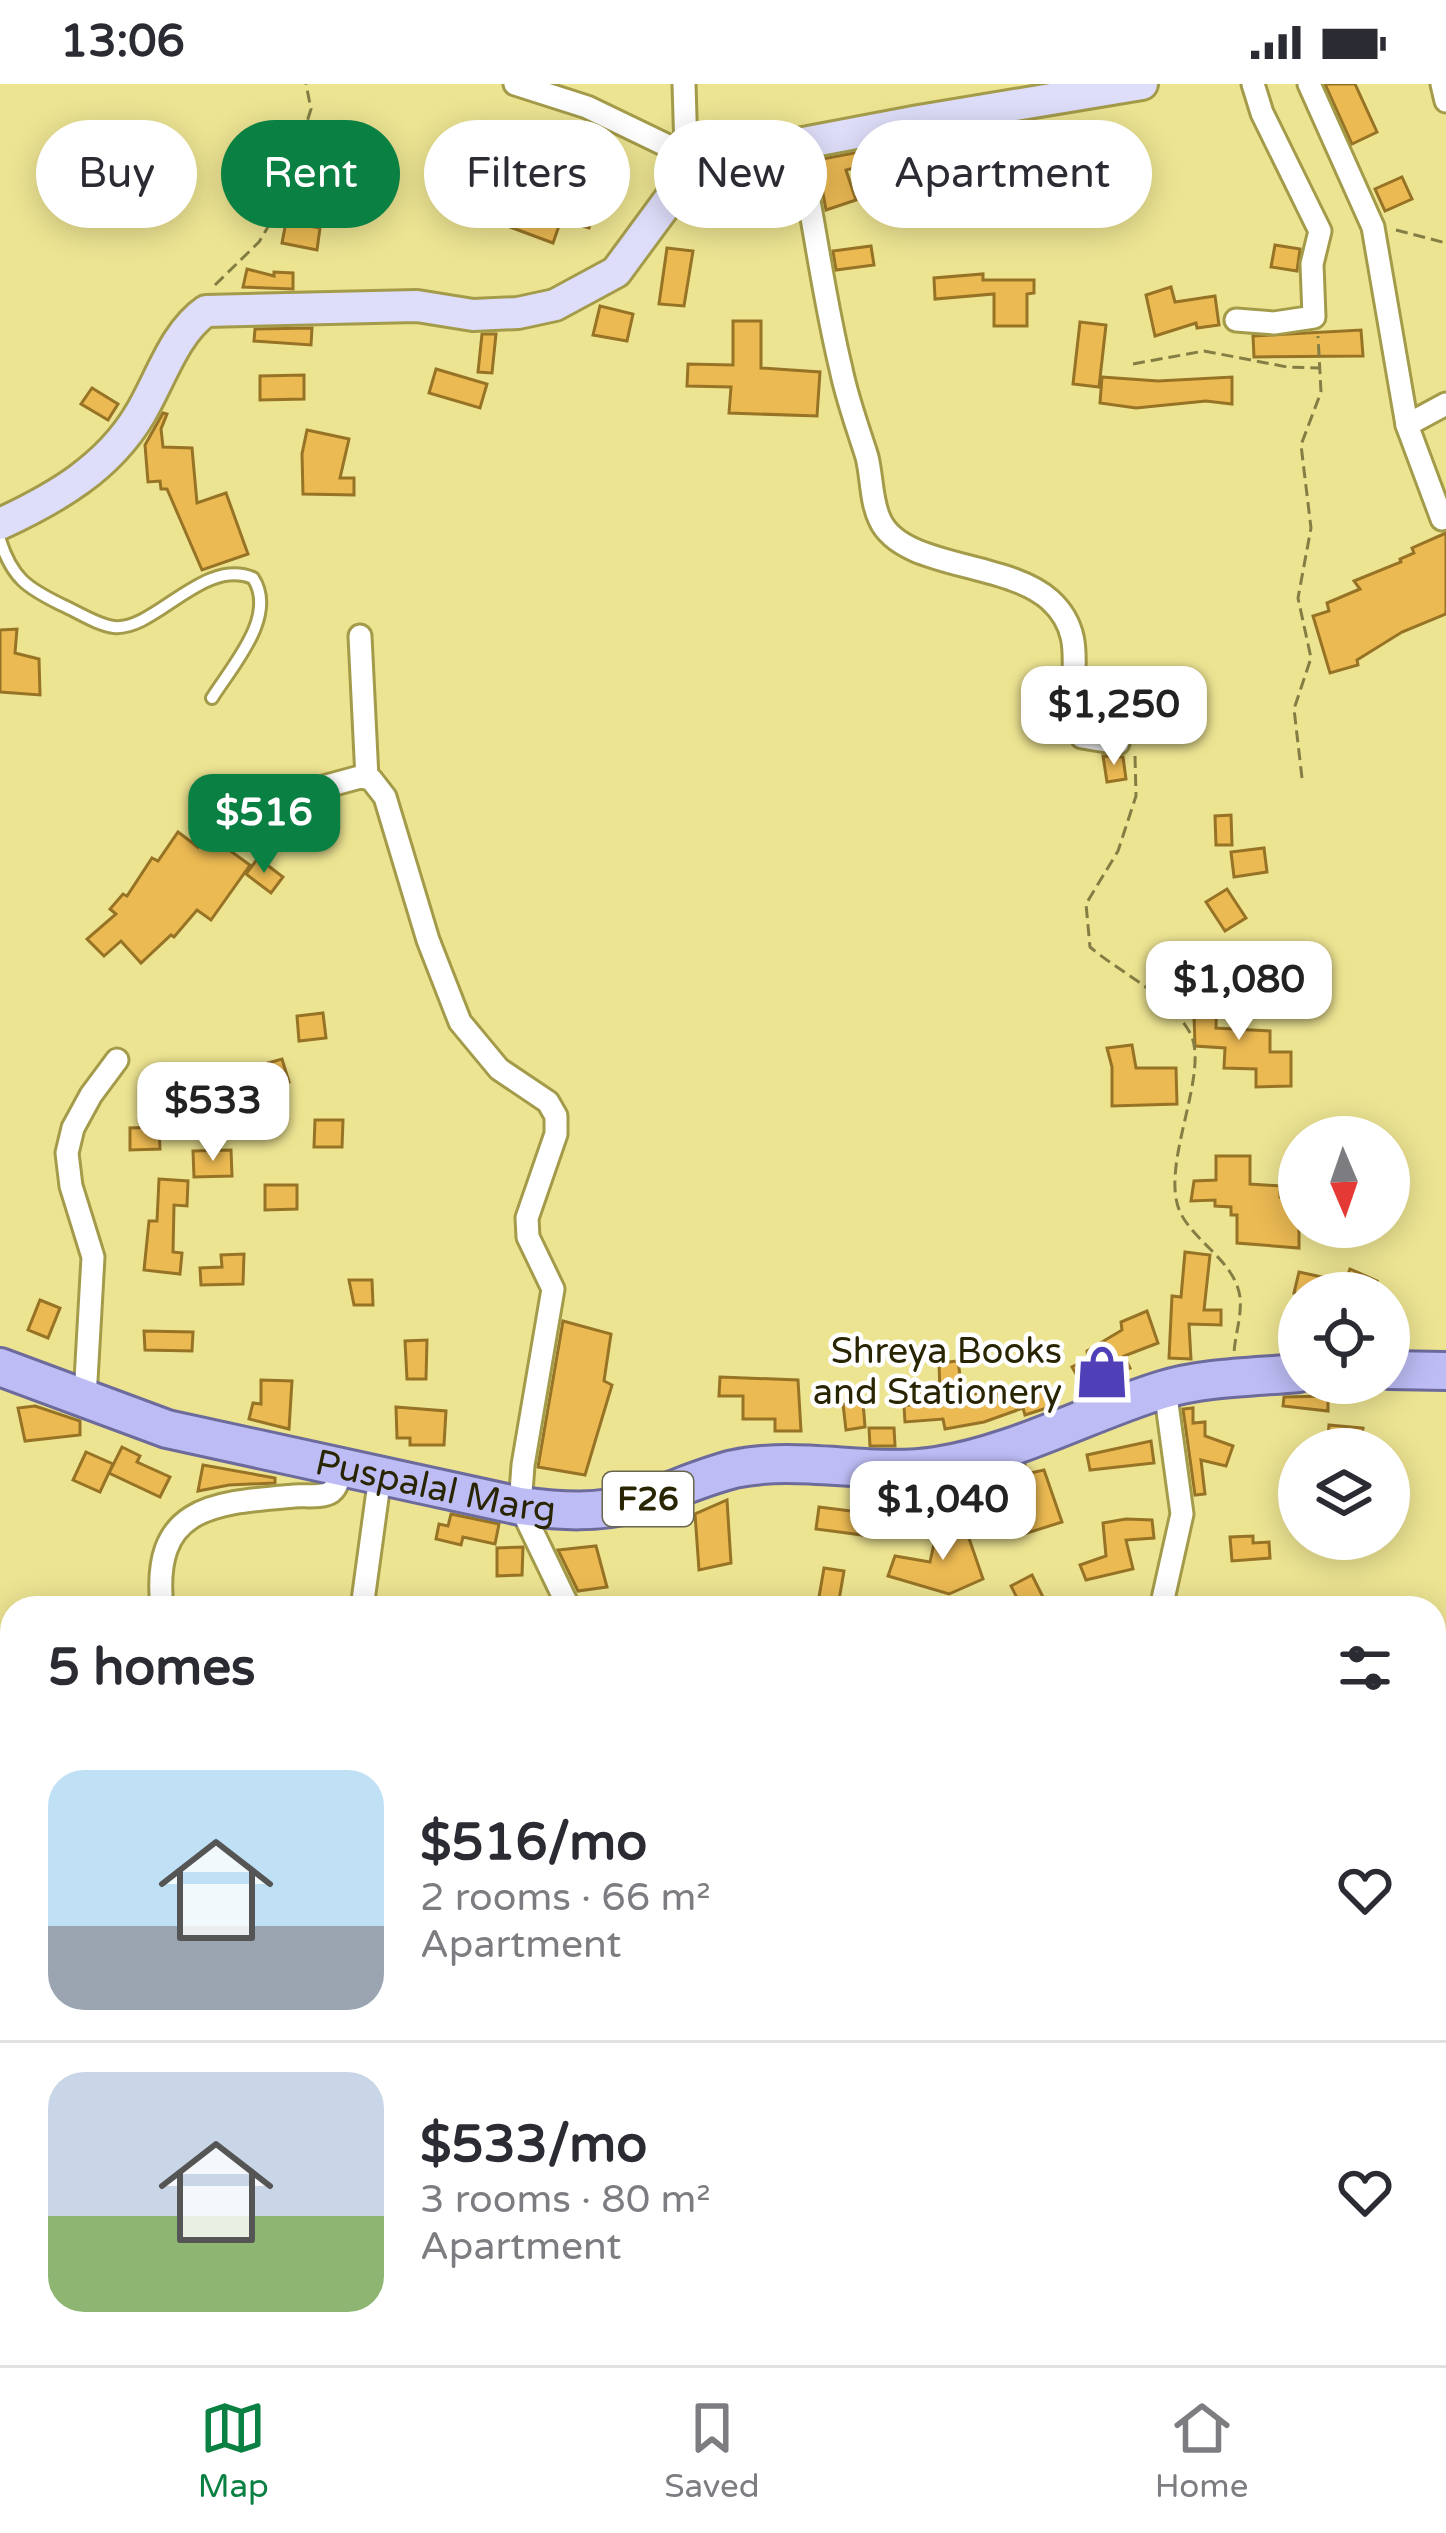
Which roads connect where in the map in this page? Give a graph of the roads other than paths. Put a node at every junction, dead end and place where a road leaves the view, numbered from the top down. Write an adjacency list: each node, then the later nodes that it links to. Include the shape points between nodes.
1 (514, 84): 9 (street)
2 (684, 84): 8 (street)
3 (1142, 84): 10 (street)
4 (1252, 84): 13 (street, via 1320,231 1314,316)
5 (1309, 84): 15 (street, via 1372,227)
6 (1442, 84): 7 (street)
7 (1446, 101)
8 (685, 120)
9 (654, 139)
10 (827, 139)
11 (654, 222): 17 (street, via 616,272 555,305 518,313 417,306 206,311 191,321 105,461)
12 (814, 228): 21 (street, via 879,520 924,555 980,566 1048,598 1076,643 1073,712 1082,737)
13 (1236, 320)
14 (1446, 404): 15 (street)
15 (1407, 425): 16 (street)
16 (1442, 519)
17 (0, 524)
18 (0, 540): 20 (lane, via 26,588 108,626 131,624 206,581 253,578 260,592 252,635)
19 (360, 636): 22 (street)
20 (212, 698)
21 (1125, 747)
22 (367, 778): 23 (street); 33 (street, via 385,797 460,1022 556,1116 527,1218 554,1289)
23 (305, 792)
24 (117, 1060): 30 (street, via 68,1139 71,1186 93,1257)
25 (0, 1367): 30 (main road, Puspalal Marg / F26)
26 (1410, 1370): 27 (main road)
27 (1446, 1371)
28 (1278, 1375): 29 (main road, Puspalal Marg / F26)
29 (1165, 1389): 33 (main road, Puspalal Marg / F26, via 939,1466 757,1466 605,1510); 37 (street, via 1182,1514)
30 (85, 1398): 31 (main road, Puspalal Marg / F26, via 167,1429)
31 (340, 1466): 32 (main road, Puspalal Marg / F26); 34 (street, via 338,1483 325,1494 227,1503 179,1524 164,1554)
32 (380, 1476): 33 (main road, Puspalal Marg / F26); 35 (street)
33 (520, 1506): 36 (street)
34 (162, 1596)
35 (364, 1596)
36 (563, 1596)
37 (1164, 1596)

